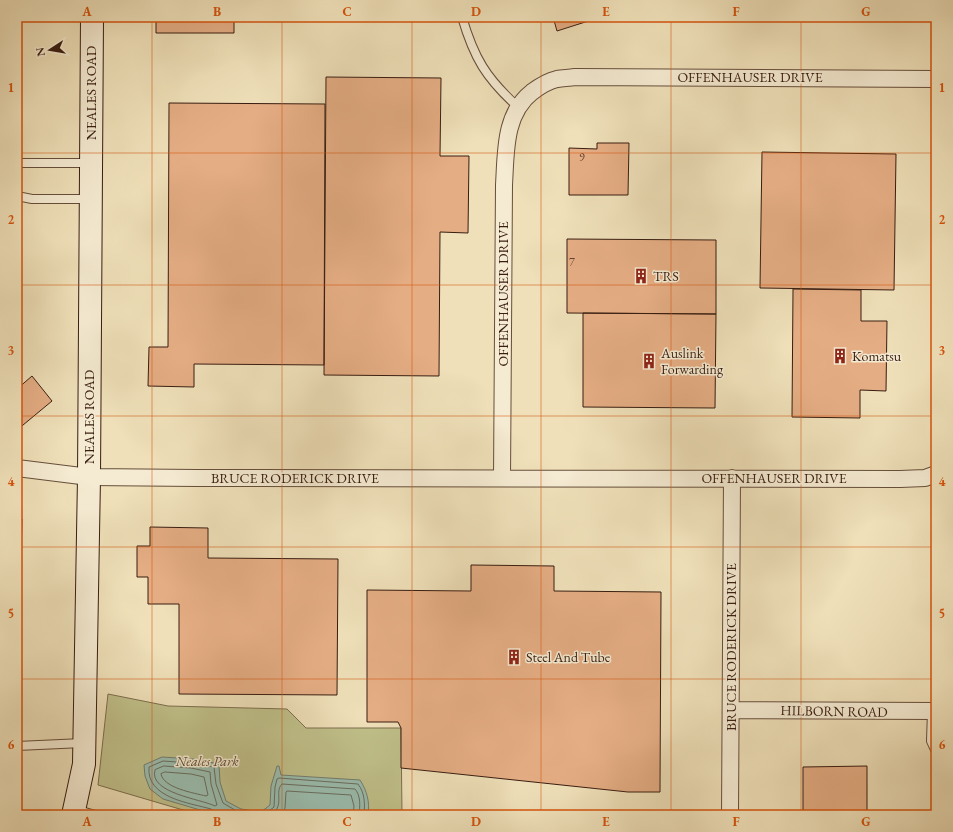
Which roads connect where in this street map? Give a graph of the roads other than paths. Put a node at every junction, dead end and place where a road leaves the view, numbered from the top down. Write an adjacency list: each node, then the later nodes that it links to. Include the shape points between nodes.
1 (92, 17): 6 (street, NEALES ROAD)
2 (462, 17): 4 (lane, via 471,46 483,69 501,92)
3 (936, 79): 4 (street, OFFENHAUSER DRIVE, via 575,77 555,79 541,85)
4 (518, 107): 12 (street, OFFENHAUSER DRIVE, via 510,122 504,185)
5 (17, 163): 6 (lane)
6 (91, 164): 8 (street, NEALES ROAD)
7 (17, 196): 8 (lane, via 32,199)
8 (90, 200): 11 (street, NEALES ROAD)
9 (17, 468): 11 (street, BRUCE RODERICK DRIVE)
10 (936, 474): 13 (street, OFFENHAUSER DRIVE, via 925,478 900,479)
11 (89, 477): 12 (street, BRUCE RODERICK DRIVE); 16 (street, NEALES ROAD)
12 (502, 478): 13 (street, OFFENHAUSER DRIVE)
13 (732, 478): 14 (street, BRUCE RODERICK DRIVE)
14 (731, 710): 15 (street, HILBORN ROAD); 21 (street, BRUCE RODERICK DRIVE)
15 (934, 711): 18 (lane, via 931,741)
16 (84, 743): 17 (lane); 19 (street, NEALES ROAD, via 84,764)
17 (17, 746)
18 (936, 752)
19 (74, 812): 20 (lane)
20 (95, 815)
21 (730, 815)

